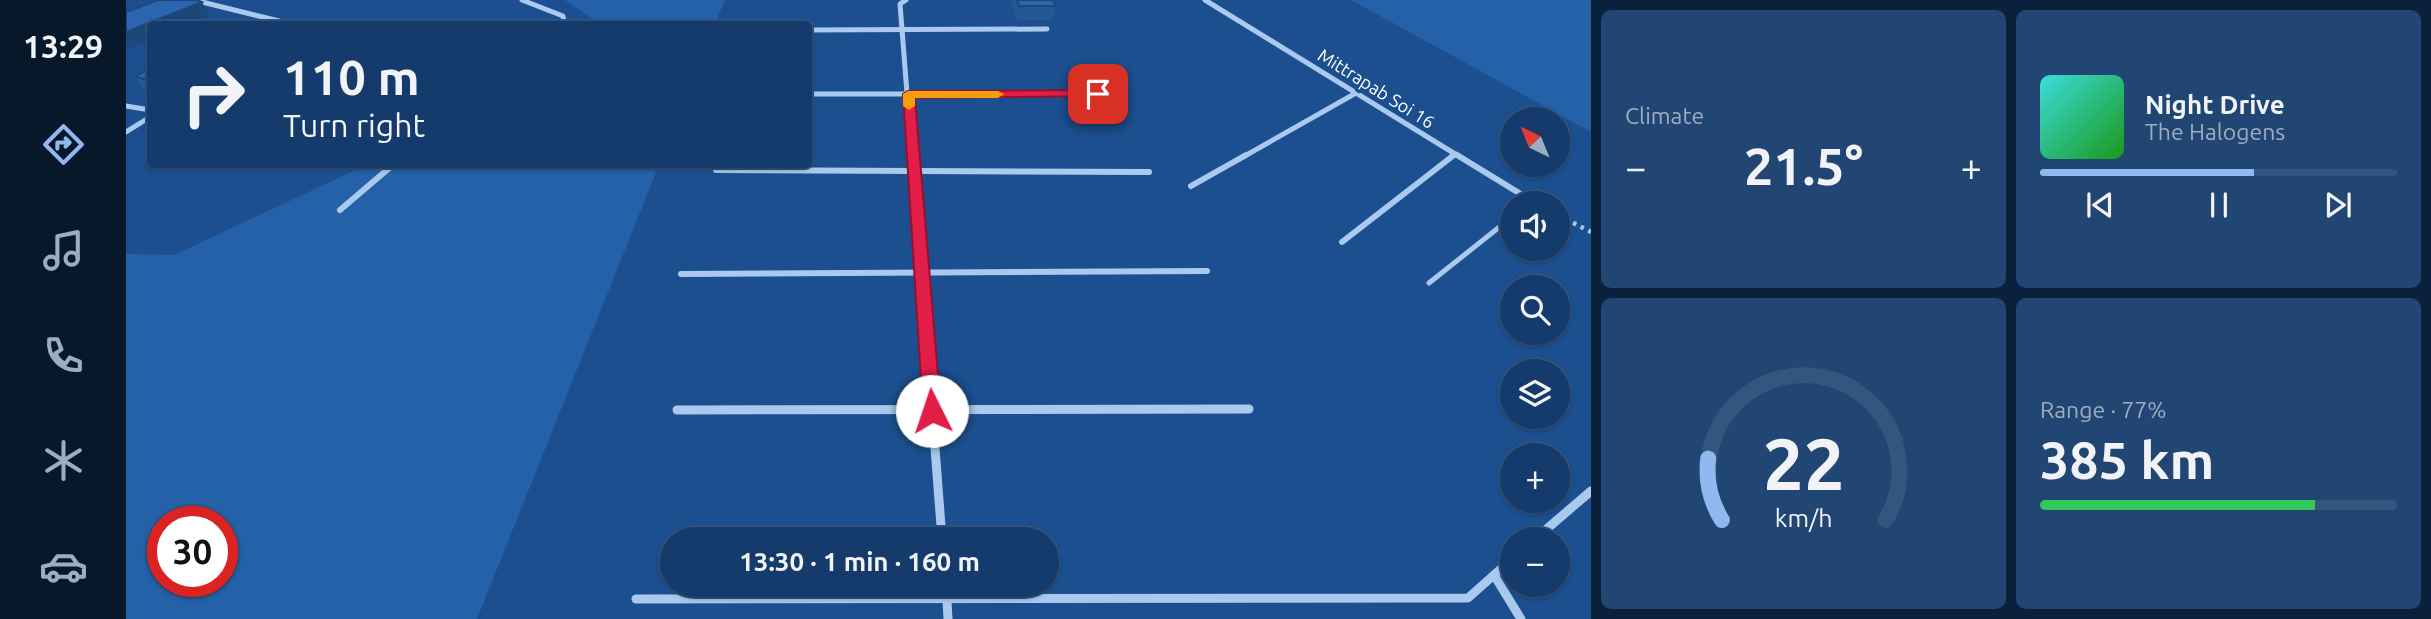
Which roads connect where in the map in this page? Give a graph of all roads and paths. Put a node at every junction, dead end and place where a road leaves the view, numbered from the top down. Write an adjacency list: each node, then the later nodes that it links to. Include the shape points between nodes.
1 (194, 0): 5 (street)
2 (522, 0): 6 (street, via 563,16)
3 (906, 0): 7 (street, via 900,4)
4 (1205, 0): 10 (street, Mittrapab Soi 16)
5 (279, 21)
6 (564, 21)
7 (903, 29): 8 (street); 9 (street); 12 (street)
8 (1047, 29)
9 (812, 30)
10 (1356, 93): 18 (street, Mittrapab Soi 16); 23 (street)
11 (812, 94): 12 (street)
12 (908, 94): 13 (street); 21 (street)
13 (1098, 94)
14 (126, 106): 15 (street)
15 (147, 110)
16 (147, 119): 17 (street)
17 (126, 132)
18 (1455, 154): 24 (street, Mittrapab Soi 16); 29 (street)
19 (389, 168): 25 (street)
20 (716, 170): 21 (street)
21 (914, 172): 22 (street); 31 (street)
22 (1149, 172)
23 (1191, 186)
24 (1513, 191)
25 (340, 210)
26 (1570, 221): 28 (path)
27 (1500, 227): 33 (lane)
28 (1591, 232)
29 (1342, 242)
30 (1207, 271): 31 (street)
31 (922, 272): 32 (street); 36 (street)
32 (681, 274)
33 (1429, 283)
34 (1249, 409): 36 (street)
35 (677, 410): 36 (street)
36 (932, 411): 38 (street)
37 (1591, 491): 39 (street)
38 (941, 527)
39 (1549, 527)
40 (1500, 570): 41 (street)
41 (1494, 575): 44 (street, via 1468,598); 46 (street)
42 (947, 597): 44 (street)
43 (635, 600): 44 (street)
44 (947, 600): 45 (street)
45 (948, 619)
46 (1521, 619)

